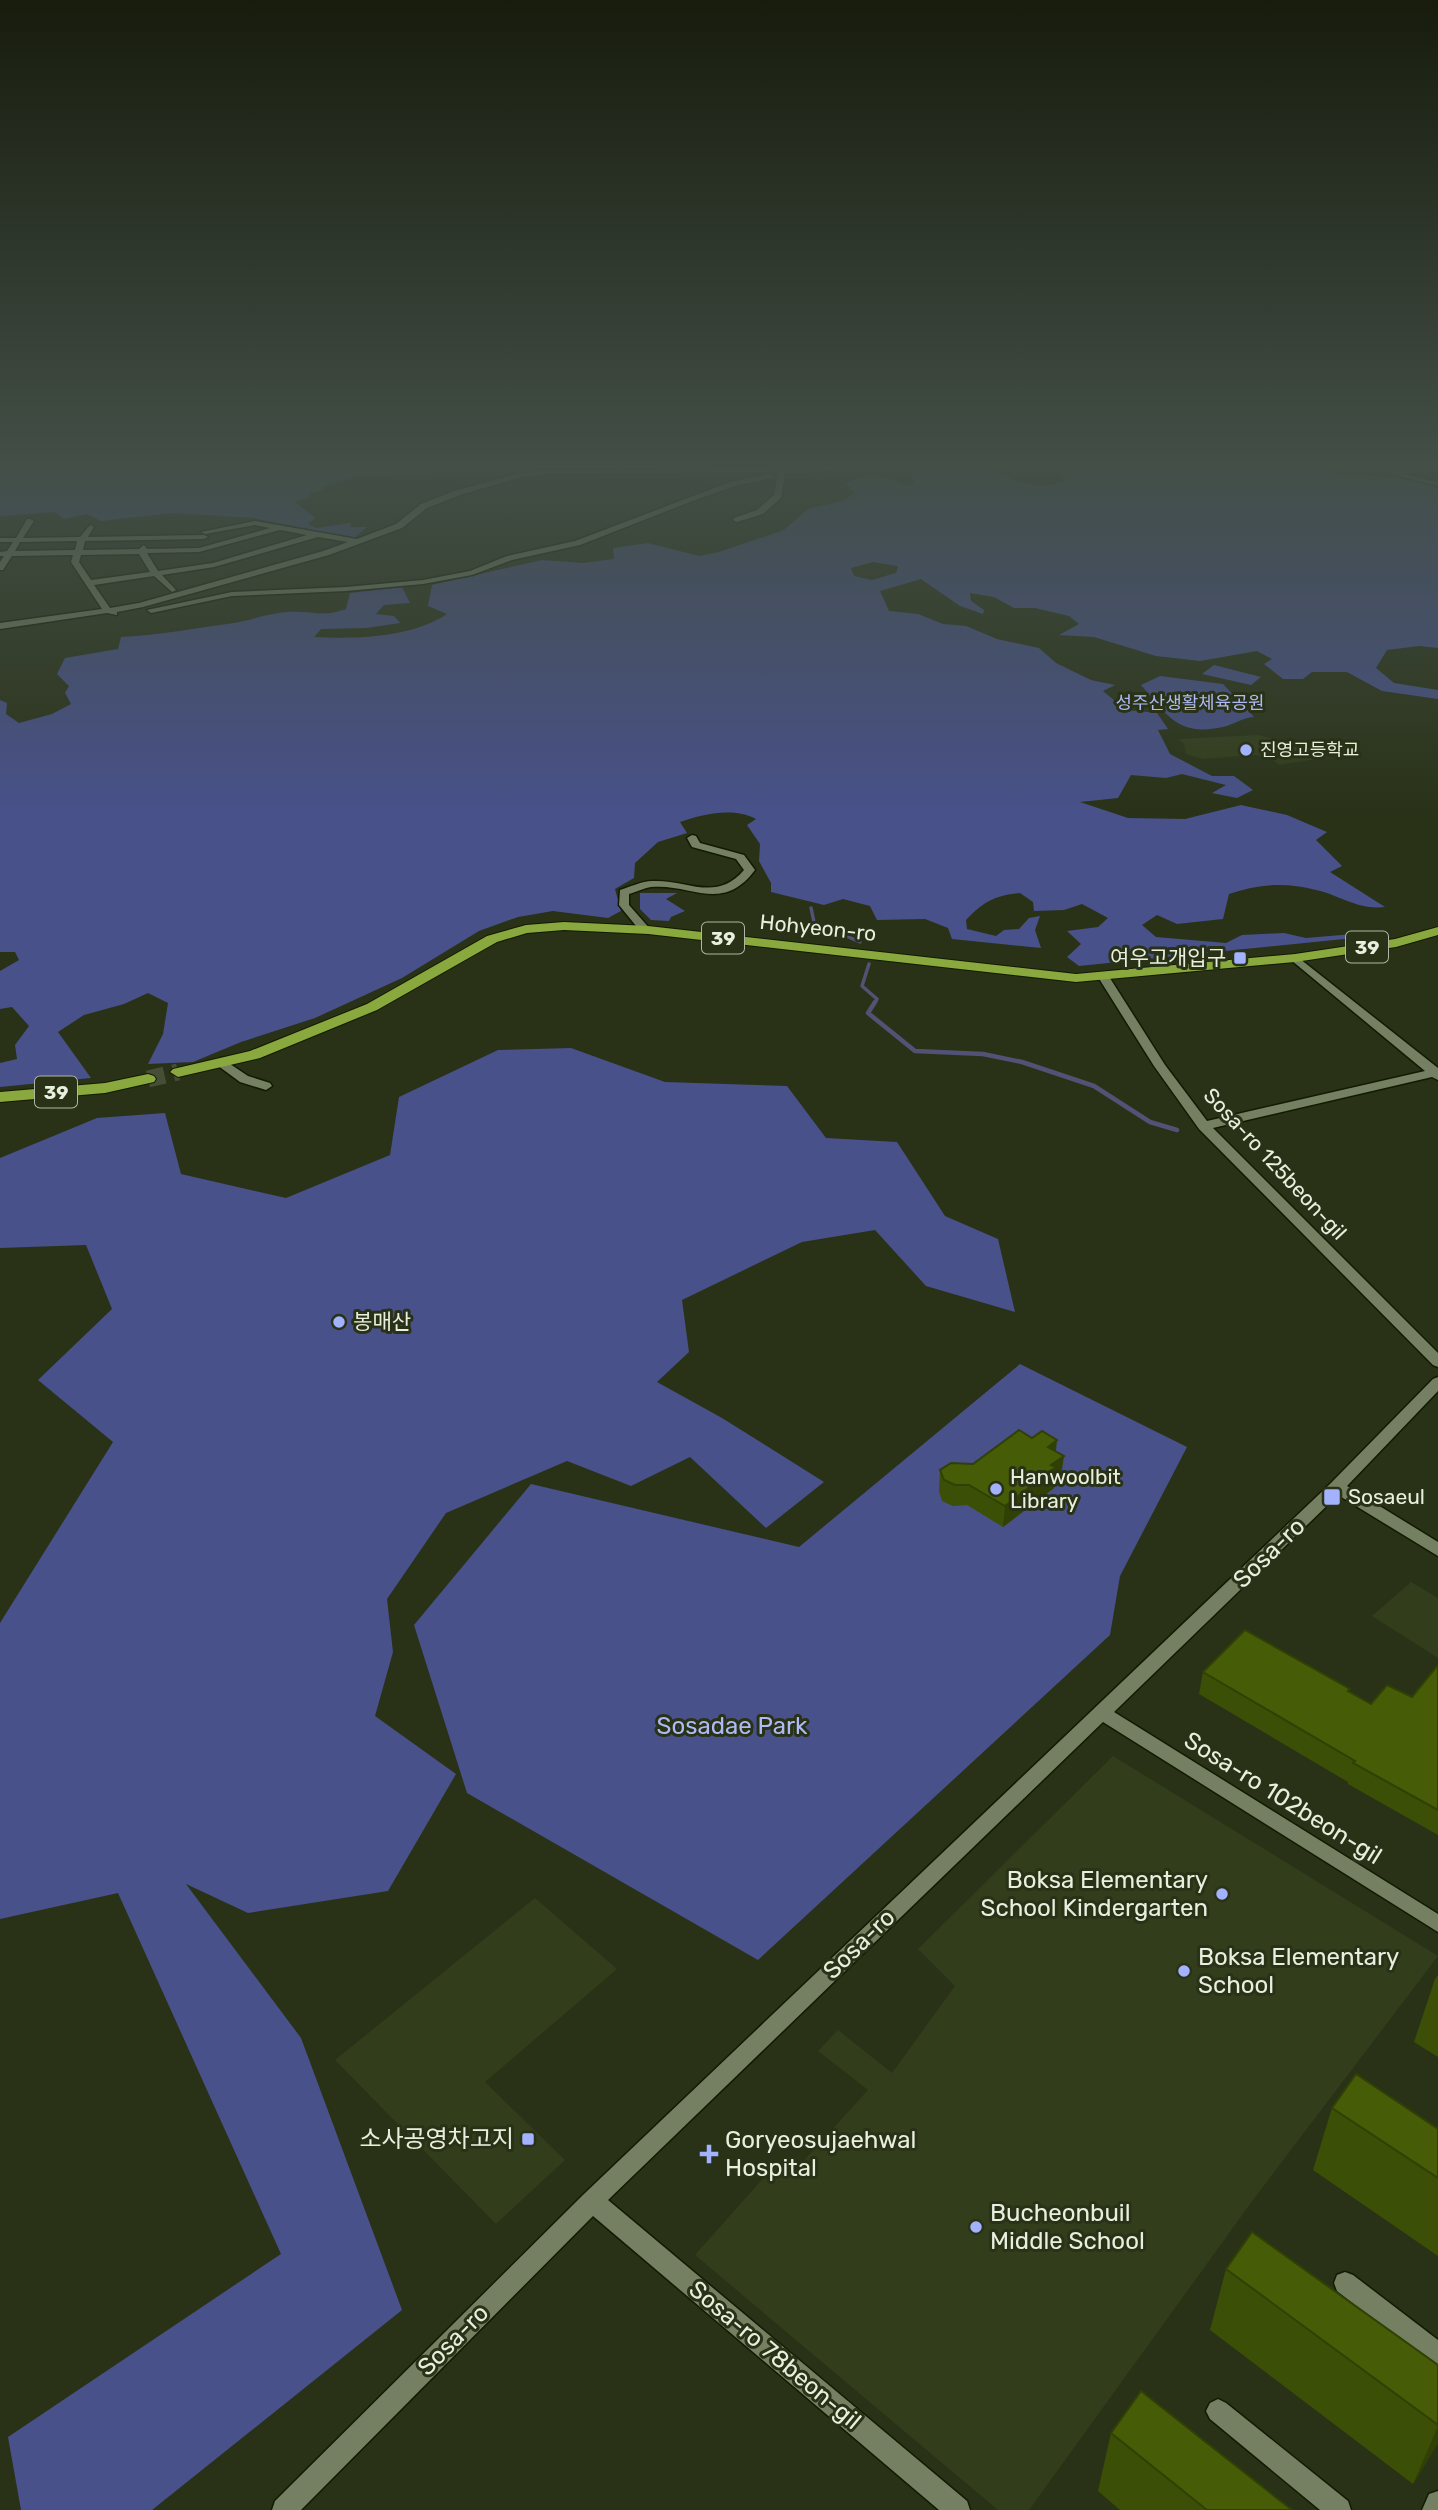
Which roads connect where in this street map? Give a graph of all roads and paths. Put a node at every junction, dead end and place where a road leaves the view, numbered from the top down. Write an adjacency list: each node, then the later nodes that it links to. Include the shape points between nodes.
1 (89, 584): 6 (street)
2 (166, 584): 5 (street)
3 (213, 584): 6 (street)
4 (400, 584): 6 (street, via 232,594 147,611)
5 (172, 590)
6 (108, 611): 7 (street)
7 (0, 626)
8 (692, 838): 9 (street, via 696,845 740,857 750,870 738,884 706,892 650,884 624,892 624,905)
9 (645, 930): 12 (main road, Hohyeon-ro / 39); 13 (main road, Hohyeon-ro / 39, via 564,926 526,929 492,939 372,1007 255,1055)
10 (1438, 932): 11 (main road, Hohyeon-ro / 39)
11 (1295, 958): 12 (main road, Hohyeon-ro / 39); 15 (street)
12 (1104, 977): 19 (street, Sosa-ro 125beon-gil)
13 (221, 1062): 14 (main road, Hohyeon-ro / 39); 17 (street, via 244,1079)
14 (178, 1072)
15 (1437, 1074): 19 (street)
16 (148, 1079): 18 (main road, 39, via 105,1088)
17 (266, 1086)
18 (0, 1097)
19 (1204, 1126): 20 (street, Sosa-ro 125beon-gil)
20 (1438, 1362)
21 (1438, 1382): 22 (street, Sosa-ro)
22 (1337, 1487): 23 (street); 24 (street, Sosa-ro)
23 (1438, 1550)
24 (1102, 1713): 25 (street, Sosa-ro 102beon-gil); 26 (street, Sosa-ro)
25 (1438, 1924)
26 (592, 2201): 31 (street, Sosa-ro); 32 (street, Sosa-ro 78beon-gil)
27 (1345, 2283): 28 (street)
28 (1438, 2355)
29 (1218, 2410): 33 (street)
30 (1438, 2503): 34 (street)
31 (284, 2510)
32 (958, 2510)
33 (1339, 2510)
34 (1434, 2510)

